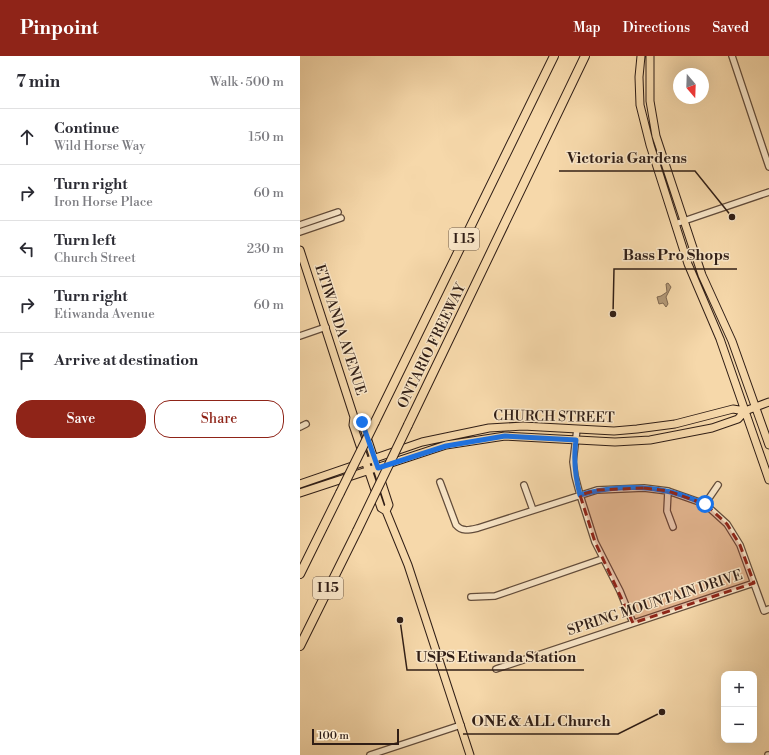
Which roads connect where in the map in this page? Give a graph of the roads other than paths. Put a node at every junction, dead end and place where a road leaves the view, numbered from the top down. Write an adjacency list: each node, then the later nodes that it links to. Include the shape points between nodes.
1 (554, 56): 44 (highway, ONTARIO FREEWAY / I 15, bridge)
2 (585, 56): 49 (highway, ONTARIO FREEWAY / I 15, bridge)
3 (643, 56): 6 (main road, via 644,92); 12 (main road, via 639,77 642,116)
4 (650, 56): 6 (main road)
5 (732, 56): 7 (street)
6 (650, 95): 11 (main road, via 656,136)
7 (769, 167)
8 (769, 192): 11 (street)
9 (338, 212): 13 (street)
10 (341, 218): 14 (street)
11 (684, 221): 12 (street); 19 (main road, via 702,275 732,341)
12 (674, 224): 20 (main road, via 720,339)
13 (300, 225)
14 (300, 232)
15 (300, 250): 16 (main road, ETIWANDA AVENUE)
16 (326, 327): 17 (street); 21 (main road, ETIWANDA AVENUE)
17 (300, 336)
18 (769, 402): 19 (main road, CHURCH STREET)
19 (755, 407): 20 (main road, CHURCH STREET); 26 (main road)
20 (745, 411): 24 (main road, CHURCH STREET, via 733,409 649,428 614,431); 25 (main road, CHURCH STREET, via 738,419 670,438 616,442); 31 (main road)
21 (354, 417): 27 (main road, ETIWANDA AVENUE, via 362,422); 28 (main road, ETIWANDA AVENUE, via 353,425)
22 (306, 424): 23 (street)
23 (300, 428)
24 (577, 428): 25 (street); 27 (main road, CHURCH STREET, via 489,428 422,442)
25 (576, 440): 29 (main road, CHURCH STREET, via 505,436 446,446); 38 (street, via 573,462)
26 (769, 445)
27 (374, 459): 28 (main road, CHURCH STREET); 29 (main road, ETIWANDA AVENUE)
28 (365, 462): 30 (main road, ETIWANDA AVENUE); 33 (main road, CHURCH STREET)
29 (378, 468): 30 (main road, CHURCH STREET); 41 (main road, ETIWANDA AVENUE, via 389,505)
30 (368, 471): 37 (main road, CHURCH STREET); 41 (main road, ETIWANDA AVENUE, via 380,508)
31 (769, 480)
32 (440, 482): 40 (street, via 459,529 469,530)
33 (300, 484)
34 (524, 485): 40 (street)
35 (718, 485): 39 (street)
36 (668, 491): 38 (street, via 644,488 597,490); 39 (street); 42 (street, via 667,511)
37 (300, 493)
38 (580, 495): 40 (street); 43 (street)
39 (705, 504): 45 (street, via 727,524 740,545)
40 (534, 510)
41 (386, 511): 51 (main road, ETIWANDA AVENUE, via 408,565)
42 (672, 527)
43 (602, 559): 46 (street, via 494,596); 48 (street, via 620,591)
44 (300, 574)
45 (754, 583): 47 (street); 48 (street, SPRING MOUNTAIN DRIVE)
46 (471, 597)
47 (767, 610)
48 (633, 623): 50 (street, SPRING MOUNTAIN DRIVE)
49 (300, 646)
50 (496, 669)
51 (460, 725): 52 (street); 53 (main road, ETIWANDA AVENUE)
52 (370, 755)
53 (470, 755)

